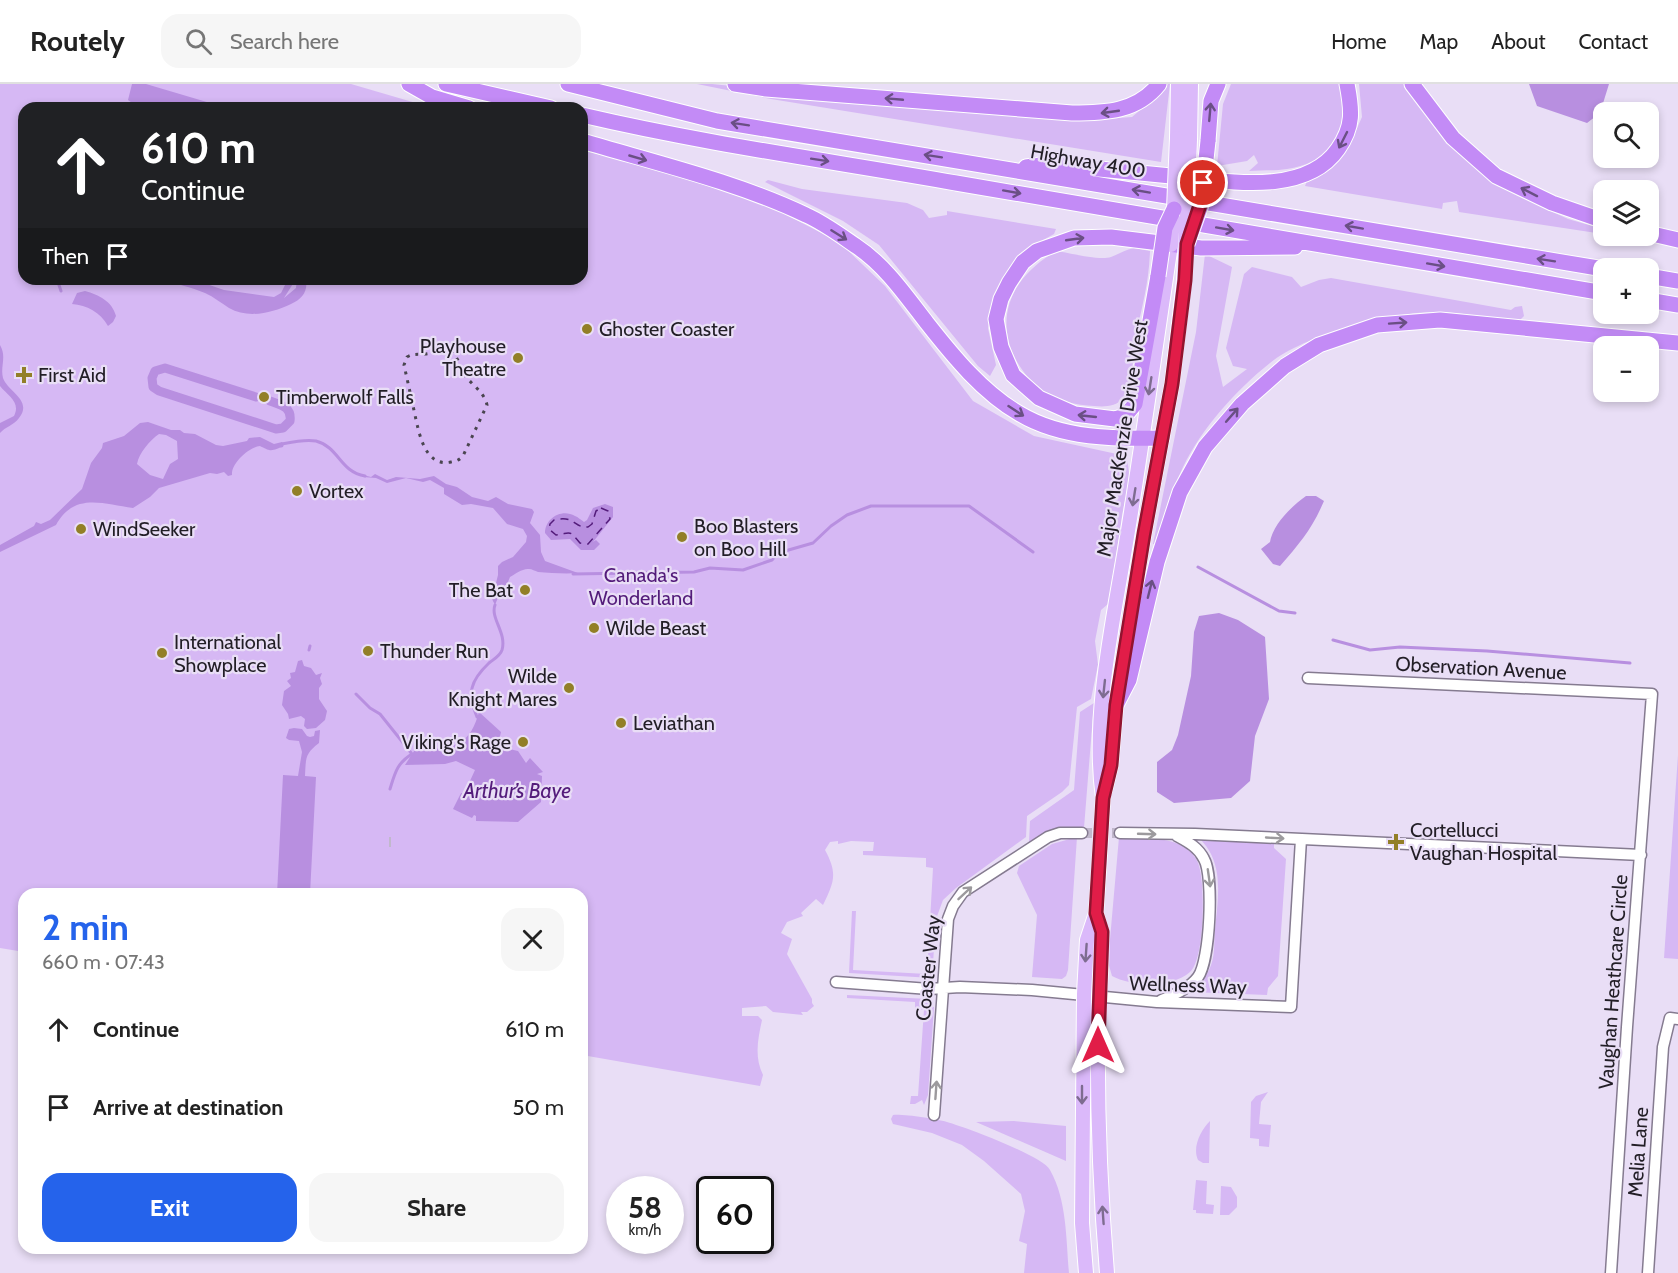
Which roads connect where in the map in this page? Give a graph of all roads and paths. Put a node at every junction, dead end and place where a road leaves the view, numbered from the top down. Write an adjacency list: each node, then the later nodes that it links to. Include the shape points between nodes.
1 (409, 84): 11 (highway)
2 (446, 84): 12 (highway)
3 (568, 84): 16 (highway, Highway 400, one-way to 3, via 717,121)
4 (735, 84): 5 (highway, one-way to 4, via 1144,99 1124,109 1081,113)
5 (1159, 84)
6 (1178, 84): 14 (main road, Major MacKenzie Drive West)
7 (1191, 84): 14 (main road, Major MacKenzie Drive West)
8 (1218, 84): 22 (highway, one-way to 8, bridge, via 1200,205 1211,101)
9 (1347, 84): 16 (highway, one-way to 16, via 1352,110 1346,138 1331,159 1291,179 1233,182 1048,164)
10 (1412, 84): 18 (highway, one-way to 10, via 1496,176 1453,138)
11 (449, 102)
12 (524, 102)
13 (588, 116): 21 (highway, one-way to 21, via 762,152)
14 (1184, 139): 17 (main road, Major MacKenzie Drive West, bridge); 22 (main road, Major MacKenzie Drive West, bridge)
15 (588, 143): 31 (highway, one-way to 31, via 723,184 807,215 859,248 883,269 970,374 1020,415 1058,430)
16 (1011, 169): 23 (highway, Highway 400, one-way to 16)
17 (1174, 209): 21 (highway, one-way to 21, bridge, via 1165,228 1158,276 1135,404 1125,416 1115,419 1075,414 1039,399 1013,375 1001,347 996,319 1009,283 1023,262 1037,251 1074,237 1111,237 1201,248); 22 (main road, Major MacKenzie Drive West, bridge)
18 (1593, 217)
19 (1659, 236): 20 (highway)
20 (1678, 240)
21 (1316, 244): 26 (highway, one-way to 26)
22 (1179, 245): 30 (main road, Major MacKenzie Drive West, bridge, via 1185,280); 31 (main road, Major MacKenzie Drive West, one-way to 31)
23 (1593, 267)
24 (1659, 278): 25 (highway)
25 (1678, 281)
26 (1593, 291)
27 (1659, 302): 28 (highway)
28 (1678, 305)
29 (1678, 343): 34 (highway, one-way to 29, via 1129,680 1157,562 1180,492 1205,447 1242,404 1285,366 1319,345 1377,325 1440,320)
30 (1162, 438): 31 (highway); 34 (main road, Major MacKenzie Drive West)
31 (1142, 439): 35 (main road, Major MacKenzie Drive West, one-way to 35, via 1108,654 1098,768)
32 (1308, 678): 33 (street, Observation Avenue)
33 (1652, 694): 40 (street, Vaughan Heathcare Circle)
34 (1116, 705): 35 (main road, Major MacKenzie Drive West, via 1111,765)
35 (1103, 798): 41 (main road, Major MacKenzie Drive West, bridge)
36 (1082, 833): 43 (street, Coaster Way, one-way to 36, via 948,919 963,892 1048,837)
37 (1120, 833): 38 (street, one-way to 38)
38 (1175, 835): 39 (street, one-way to 39); 46 (street, one-way to 46, via 1194,845 1205,860 1210,879 1206,958 1199,976 1184,990)
39 (1301, 839): 40 (street); 46 (street, Wellness Way, via 1291,1007)
40 (1641, 855): 51 (street, Vaughan Heathcare Circle)
41 (1096, 913): 44 (main road, Major MacKenzie Drive West, one-way to 44, via 1087,939); 45 (main road, Major MacKenzie Drive West, via 1102,932)
42 (836, 982): 43 (street, Wellness Way)
43 (945, 987): 44 (street, Wellness Way); 48 (street, Coaster Way, one-way to 43)
44 (1084, 994): 45 (street, Wellness Way); 49 (main road, Major MacKenzie Drive West, one-way to 49, via 1082,1223)
45 (1099, 998): 46 (street, Wellness Way); 50 (main road, Major MacKenzie Drive West, one-way to 45, via 1100,1138)
46 (1157, 1002)
47 (1678, 1019): 52 (street, Melia Lane, via 1670,1018 1663,1047)
48 (934, 1115)
49 (1086, 1273)
50 (1107, 1273)
51 (1611, 1273)
52 (1648, 1273)

